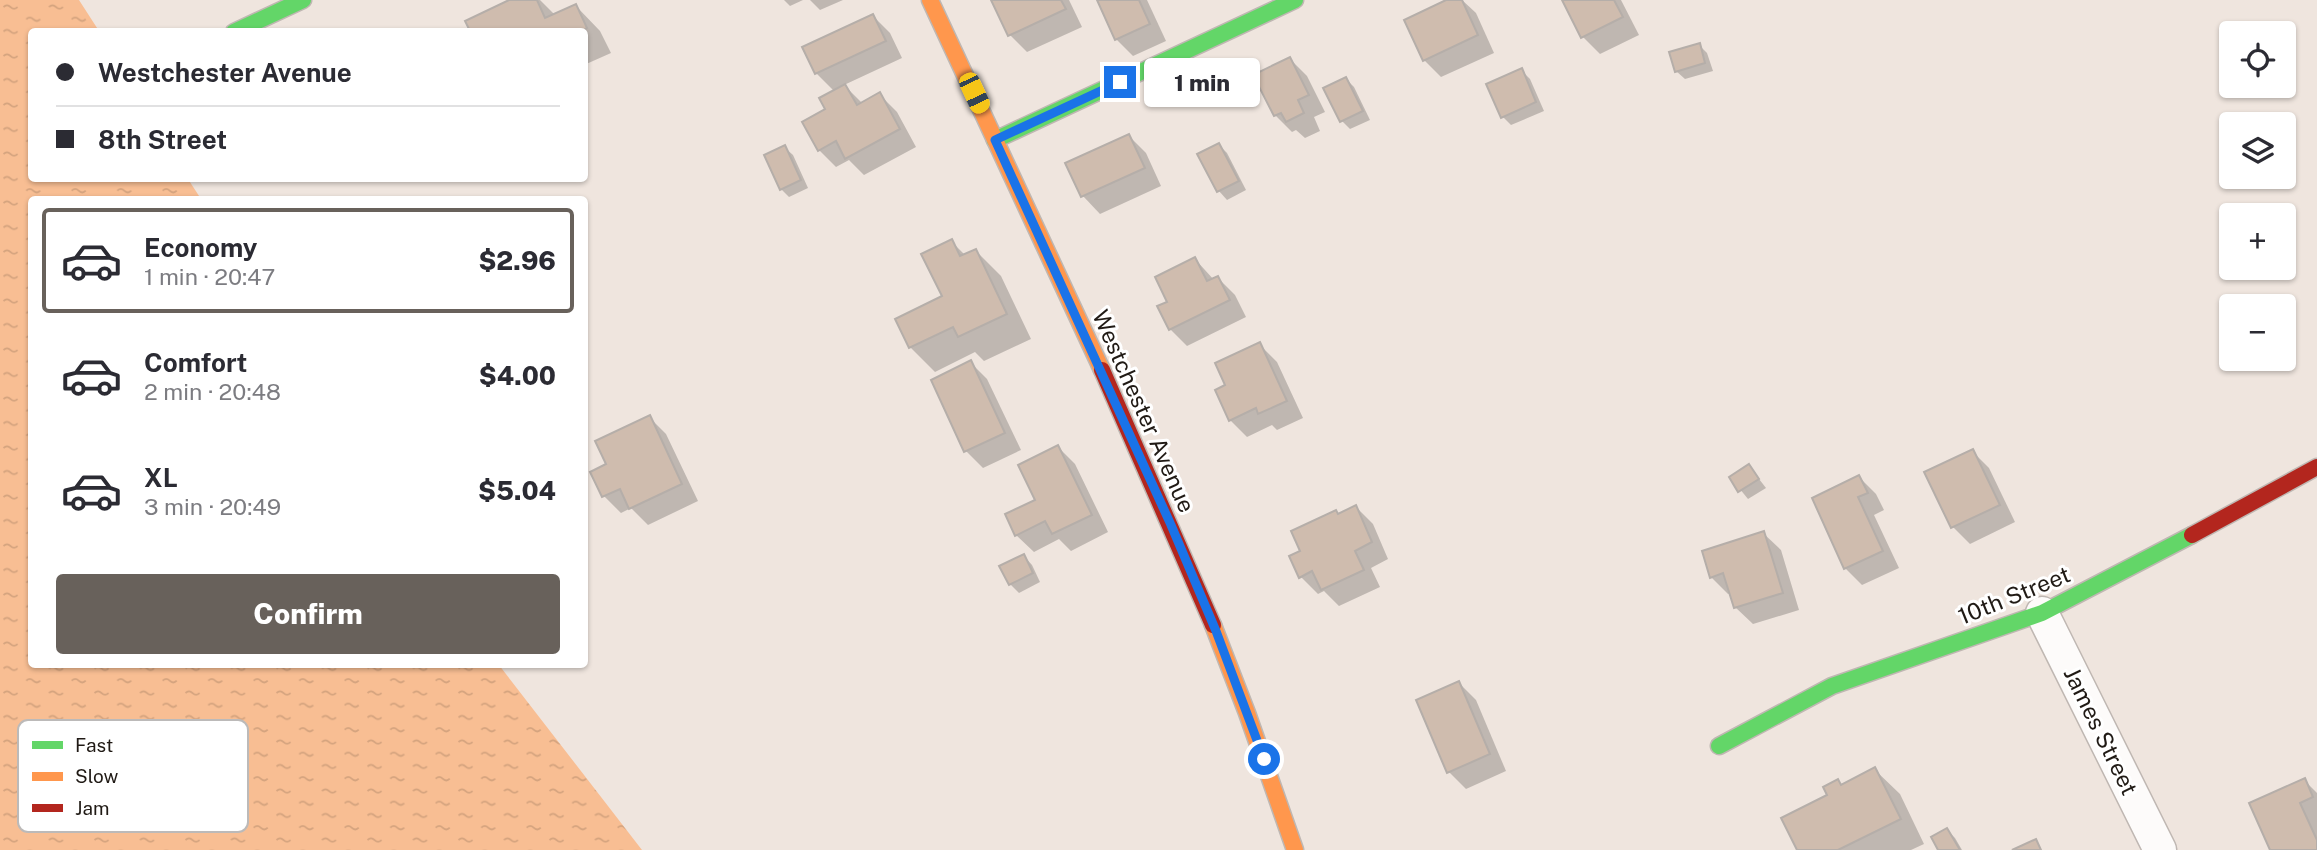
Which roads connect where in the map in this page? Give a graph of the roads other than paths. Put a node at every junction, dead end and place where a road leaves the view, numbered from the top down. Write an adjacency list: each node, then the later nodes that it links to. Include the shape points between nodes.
1 (303, 0): 4 (street)
2 (930, 0): 5 (street, Westchester Avenue)
3 (1295, 0): 5 (street)
4 (243, 28)
5 (995, 140): 9 (street, Westchester Avenue, via 1211,620)
6 (2317, 467): 7 (street, 10th Street)
7 (2042, 612): 8 (street, 10th Street, via 1832,686); 10 (street, James Street)
8 (1719, 746)
9 (1295, 850)
10 (2160, 850)

